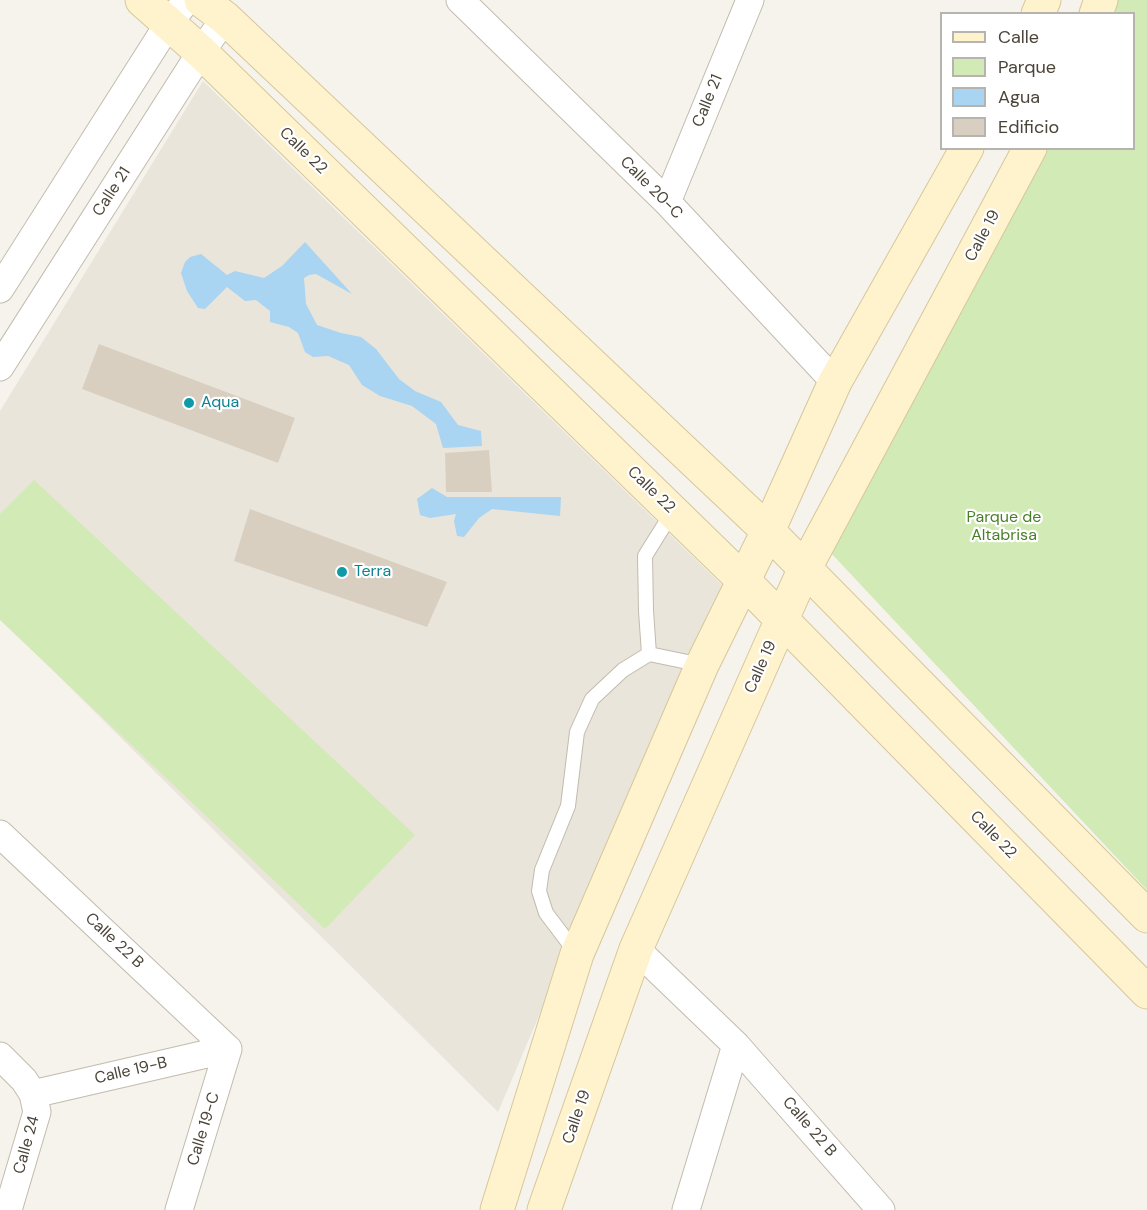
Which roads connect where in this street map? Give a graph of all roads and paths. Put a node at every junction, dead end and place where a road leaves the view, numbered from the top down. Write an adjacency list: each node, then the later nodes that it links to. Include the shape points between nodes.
1 (142, 0): 5 (street, Calle 22)
2 (460, 0): 9 (street, Calle 20-C)
3 (747, 2): 9 (street, Calle 21)
4 (213, 9): 6 (street, Calle 21); 14 (street)
5 (178, 11): 6 (street, Calle 22); 10 (street)
6 (201, 52): 11 (street, Calle 21); 13 (street, Calle 22)
7 (967, 150): 12 (street)
8 (1029, 150): 15 (street, Calle 19)
9 (667, 202): 12 (street, Calle 20-C)
10 (0, 289)
11 (0, 367)
12 (835, 382): 14 (street)
13 (673, 512): 16 (street, Calle 22); 18 (lane, via 645,556)
14 (768, 531): 15 (street); 16 (street)
15 (806, 568): 17 (street, Calle 19); 21 (street)
16 (744, 581): 17 (street, Calle 22); 19 (street)
17 (782, 619): 22 (street, Calle 19); 24 (street, Calle 22)
18 (650, 654): 19 (lane); 23 (lane, via 622,670 592,699 577,732 567,806 542,870 539,891 546,913)
19 (702, 665): 23 (street)
20 (0, 834): 26 (street, Calle 22 B)
21 (1147, 916)
22 (636, 949): 25 (street, Calle 22 B); 32 (street, Calle 19)
23 (577, 954): 31 (street)
24 (1147, 992)
25 (736, 1045): 33 (street); 34 (street, Calle 22 B)
26 (228, 1049): 28 (street, Calle 19-B); 30 (street, Calle 19-C)
27 (0, 1056): 28 (street, Calle 24)
28 (33, 1094): 29 (street, Calle 24, via 37,1112)
29 (8, 1210)
30 (179, 1210)
31 (497, 1210)
32 (544, 1210)
33 (686, 1210)
34 (881, 1210)

